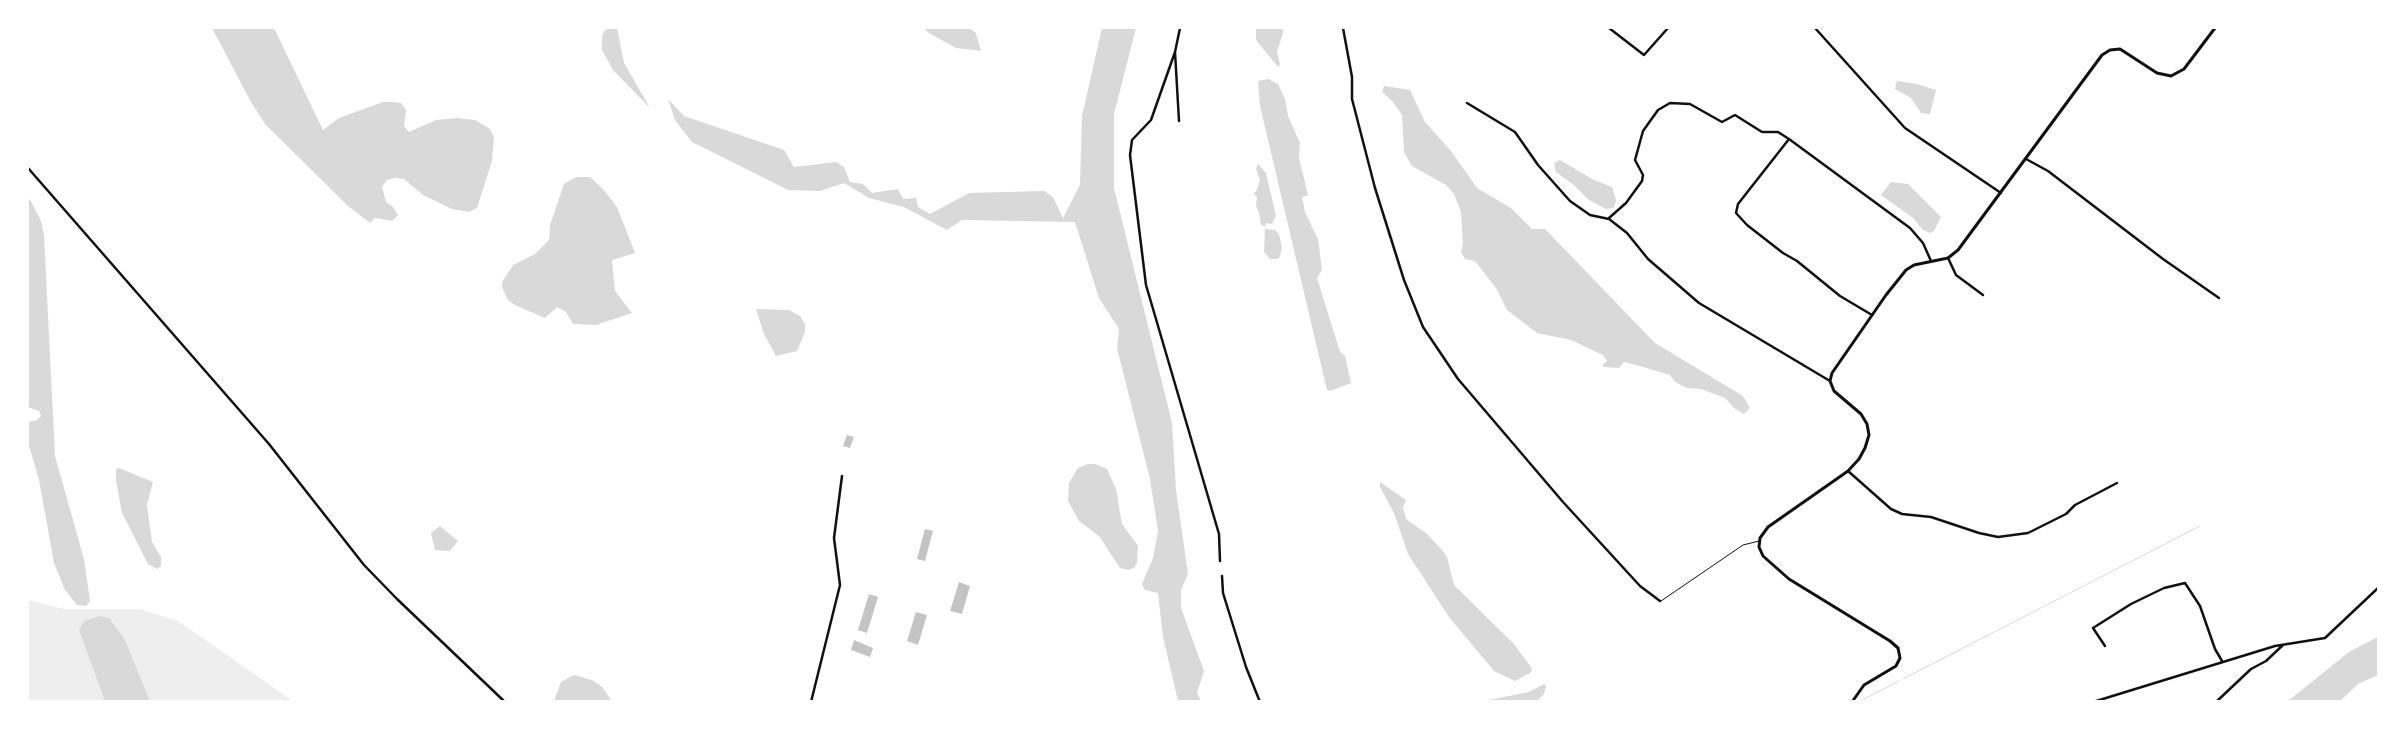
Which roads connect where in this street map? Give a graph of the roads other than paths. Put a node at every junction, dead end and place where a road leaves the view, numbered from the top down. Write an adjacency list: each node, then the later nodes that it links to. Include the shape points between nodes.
1 (1180, 28): 7 (street)
2 (1343, 28): 28 (street, via 1352,77 1352,98 1374,188 1422,327 1458,379 1551,487 1640,586)
3 (1609, 28): 4 (street, via 1644,55)
4 (1668, 28)
5 (1815, 28): 13 (street, via 1905,128)
6 (2215, 28): 11 (street, via 2184,70 2171,76 2157,73 2120,50 2106,52 2095,62)
7 (1175, 52): 9 (street); 25 (street, via 1151,120 1132,140 1130,155 1146,284 1219,534)
8 (1467, 103): 14 (street, via 1515,132 1538,165 1570,201 1590,215)
9 (1179, 121)
10 (1789, 138): 14 (street, via 1778,132 1762,132 1735,115 1722,122 1690,104 1670,103 1658,110 1643,131 1635,156 1643,175 1642,181); 16 (street, via 1910,228 1923,243); 19 (street, via 1738,204 1736,213 1747,225 1840,296)
11 (2026, 159): 13 (street); 18 (street, via 2048,171)
12 (28, 168): 32 (street, via 263,437 364,564)
13 (2001, 193): 15 (street, via 1958,250)
14 (1609, 219): 20 (street, via 1648,259 1703,306 1718,312)
15 (1948, 258): 16 (street); 17 (street, via 1956,275)
16 (1931, 262): 19 (street, via 1906,270)
17 (1983, 295)
18 (2219, 298)
19 (1872, 315): 20 (street, via 1834,370)
20 (1830, 382): 21 (street, via 1837,395 1861,414 1867,424 1869,435 1865,448)
21 (1848, 471): 23 (street, via 1891,509 1902,514 1931,517 1998,537 2028,533); 24 (street, via 1768,528)
22 (842, 476): 33 (street, via 834,538 840,585)
23 (2117, 483)
24 (1759, 541): 28 (lane, via 1744,545); 35 (street, via 1763,556 1789,578 1898,648 1900,658 1896,666 1864,686)
25 (1220, 560)
26 (1222, 576): 34 (street, via 1226,602)
27 (2378, 588): 29 (street, via 2325,638)
28 (1660, 601)
29 (2284, 644): 31 (street); 37 (street)
30 (2105, 646): 31 (street, via 2093,628 2131,604 2164,588 2185,583 2200,606)
31 (2222, 661): 36 (street)
32 (505, 702)
33 (812, 702)
34 (1260, 702)
35 (1852, 702)
36 (2093, 702)
37 (2216, 702)

